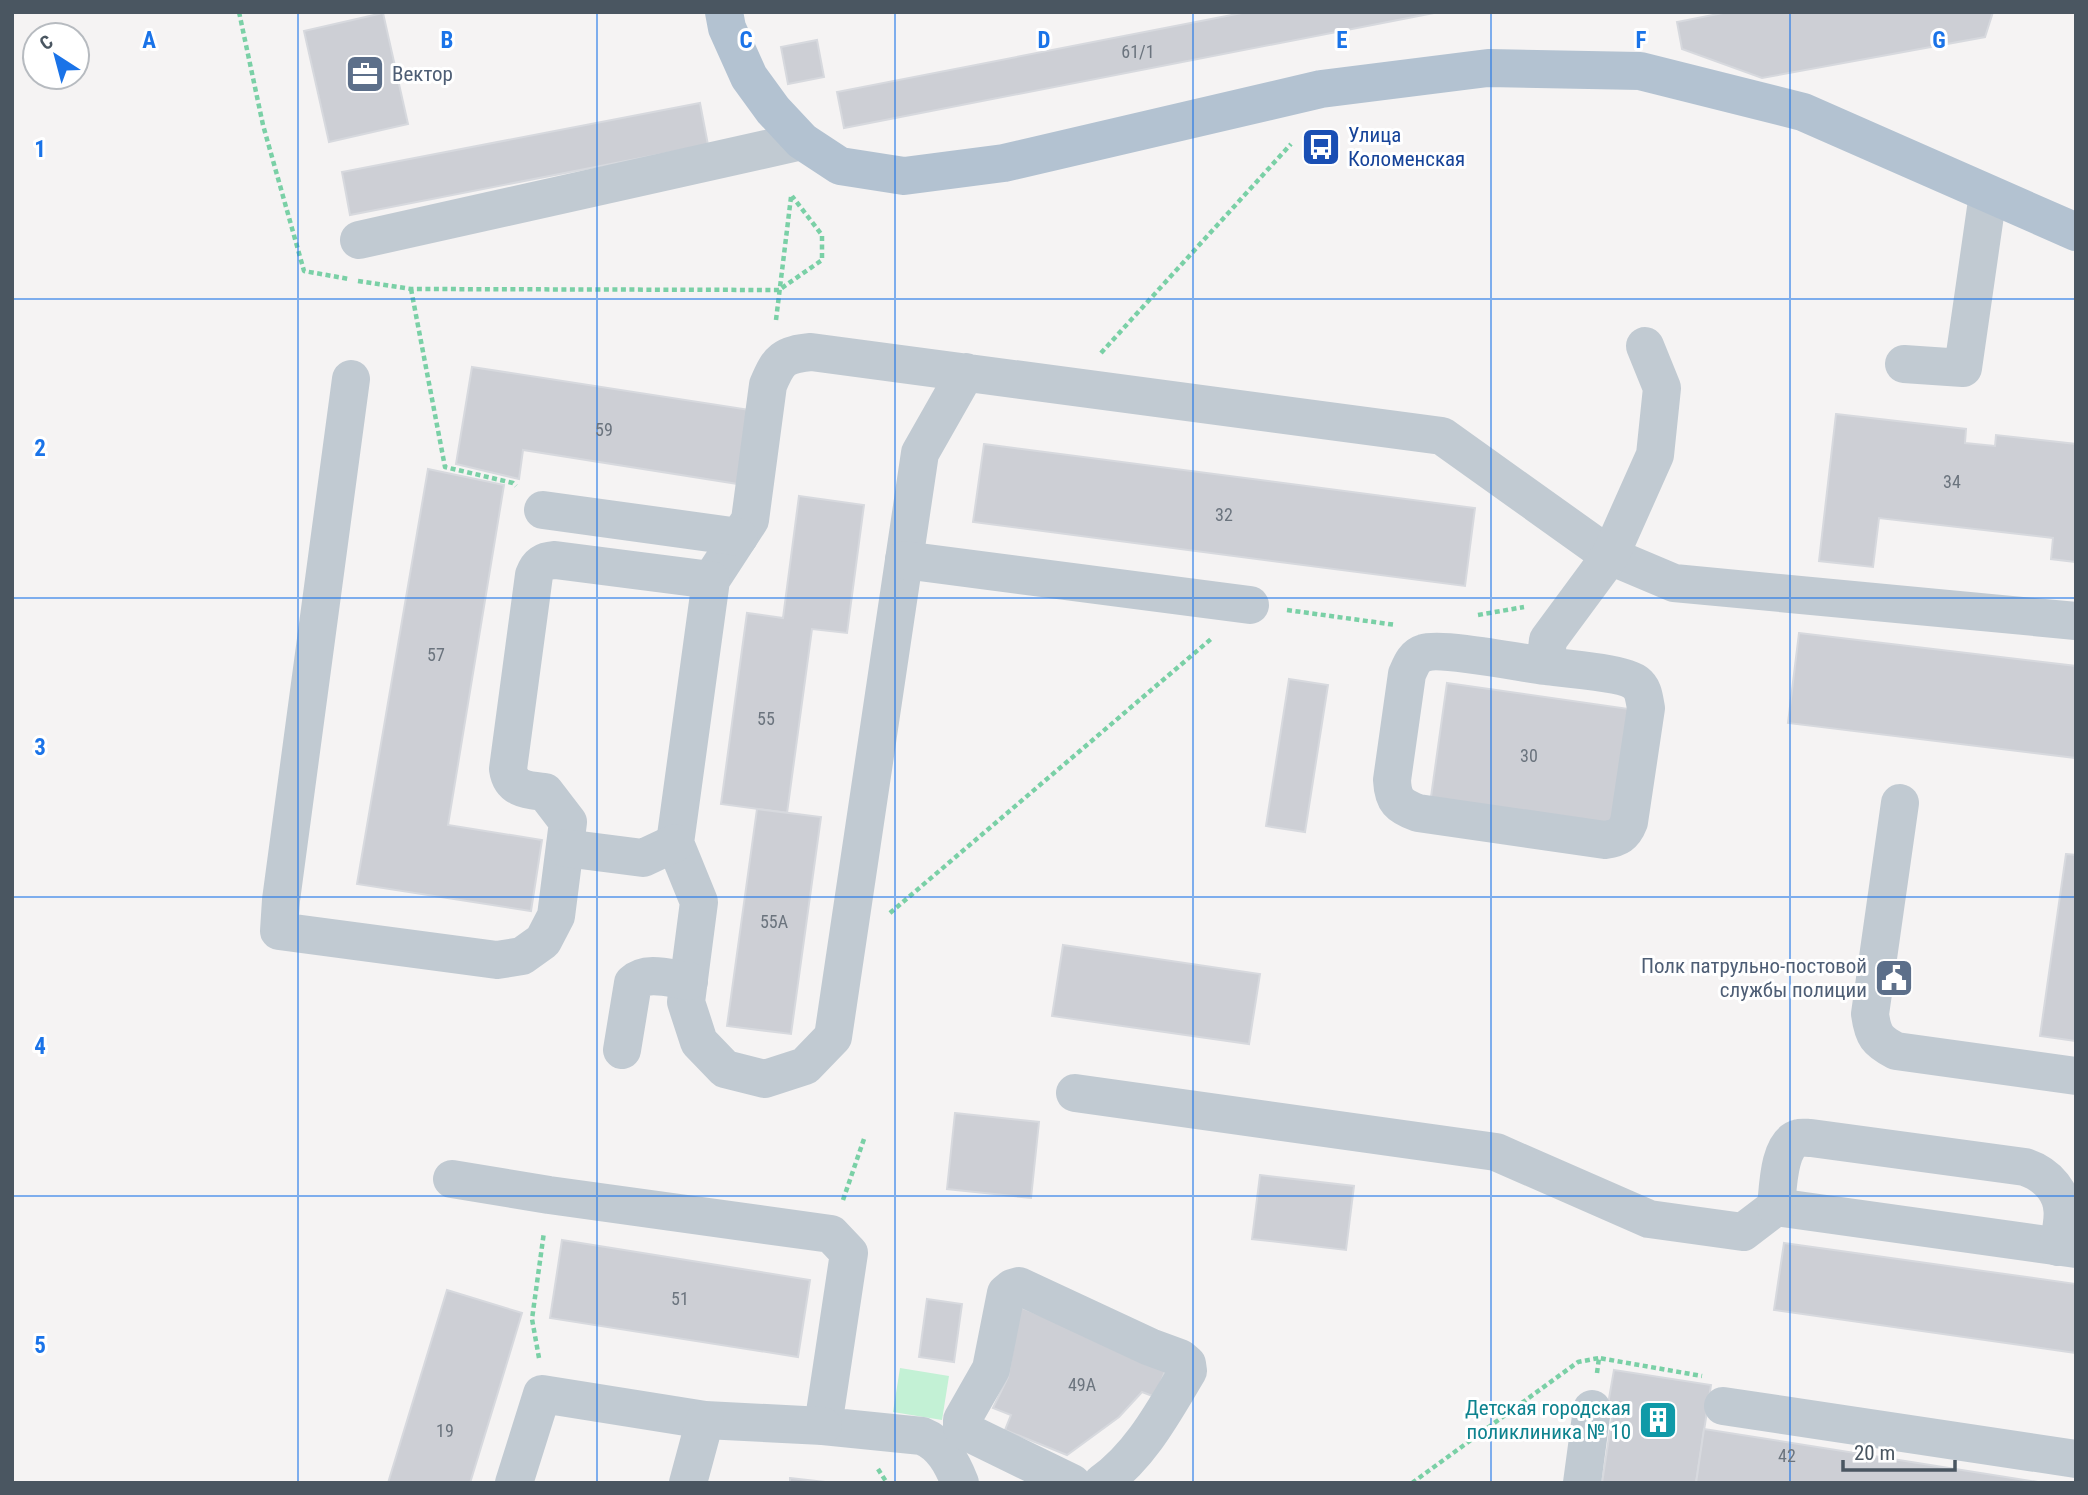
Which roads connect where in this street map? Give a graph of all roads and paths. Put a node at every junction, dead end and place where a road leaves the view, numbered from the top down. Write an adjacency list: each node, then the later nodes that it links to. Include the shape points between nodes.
1 (239, 12): 8 (path, via 263,125 303,271)
2 (724, 12): 3 (main road, via 749,77)
3 (802, 141): 5 (main road, via 839,166 904,176 1004,163 1321,89 1488,68 1640,71 1803,112); 7 (lane)
4 (1291, 144): 14 (path)
5 (1988, 194): 6 (main road); 11 (lane, via 1963,368)
6 (2076, 232)
7 (359, 240)
8 (411, 289): 9 (path); 15 (path, via 445,467 513,484)
9 (779, 290): 9 (path, via 781,276 792,196 822,235 822,260)
10 (1645, 346): 17 (lane, via 1662,388 1655,455)
11 (1904, 364)
12 (966, 372): 14 (lane); 16 (lane, via 811,352 789,354 777,365 768,385 750,520); 18 (lane, via 920,453)
13 (351, 379): 25 (lane, via 279,931 497,960 522,956 542,941 556,916)
14 (1071, 386): 17 (lane, via 1442,436)
15 (543, 510): 16 (lane)
16 (739, 537): 19 (lane)
17 (1611, 555): 21 (lane, via 1674,583); 22 (lane, via 1548,640)
18 (904, 560): 20 (lane); 26 (lane)
19 (711, 580): 24 (lane); 25 (lane, via 555,560 537,566 508,769 515,785 545,792 568,822)
20 (1250, 605): 26 (path)
21 (2076, 621)
22 (1545, 666): 22 (lane, via 1623,677 1636,682 1644,694 1646,708 1625,832 1605,840 1404,808 1393,795 1392,780 1413,660 1424,652 1442,651)
23 (1900, 803): 29 (lane, via 1870,1014 1872,1030 1881,1043 1896,1051)
24 (675, 843): 25 (lane, via 643,858); 27 (lane, via 699,902)
25 (565, 848)
26 (845, 951): 27 (lane, via 833,1037 805,1066 765,1079 726,1069 699,1042 686,1002)
27 (689, 981): 28 (lane, via 648,975 633,983)
28 (622, 1050)
29 (2076, 1076)
30 (1076, 1093): 34 (lane, via 1496,1152 1648,1219 1743,1232)
31 (864, 1139): 35 (path)
32 (452, 1179): 33 (lane)
33 (549, 1195): 35 (lane); 38 (path, via 532,1319)
34 (1776, 1208): 36 (lane); 36 (lane, via 1783,1155 1798,1138 1931,1154 2038,1171 2063,1203)
35 (831, 1234): 42 (lane, via 849,1253)
36 (2067, 1248)
37 (1599, 1358): 39 (path, via 1727,1380); 40 (path); 49 (path, via 1578,1362)
38 (542, 1394): 41 (lane); 44 (lane)
39 (1723, 1406): 43 (lane)
40 (1592, 1409): 50 (lane)
41 (705, 1420): 42 (lane); 45 (lane)
42 (823, 1426): 46 (lane, via 933,1440)
43 (2076, 1459)
44 (514, 1483)
45 (688, 1483)
46 (960, 1483)
47 (1072, 1483): 48 (lane, via 962,1427 991,1369 1006,1293 1012,1288 1019,1286 1186,1364 1188,1371 1149,1436)
48 (1102, 1483)
49 (1412, 1483)
50 (1582, 1483)

